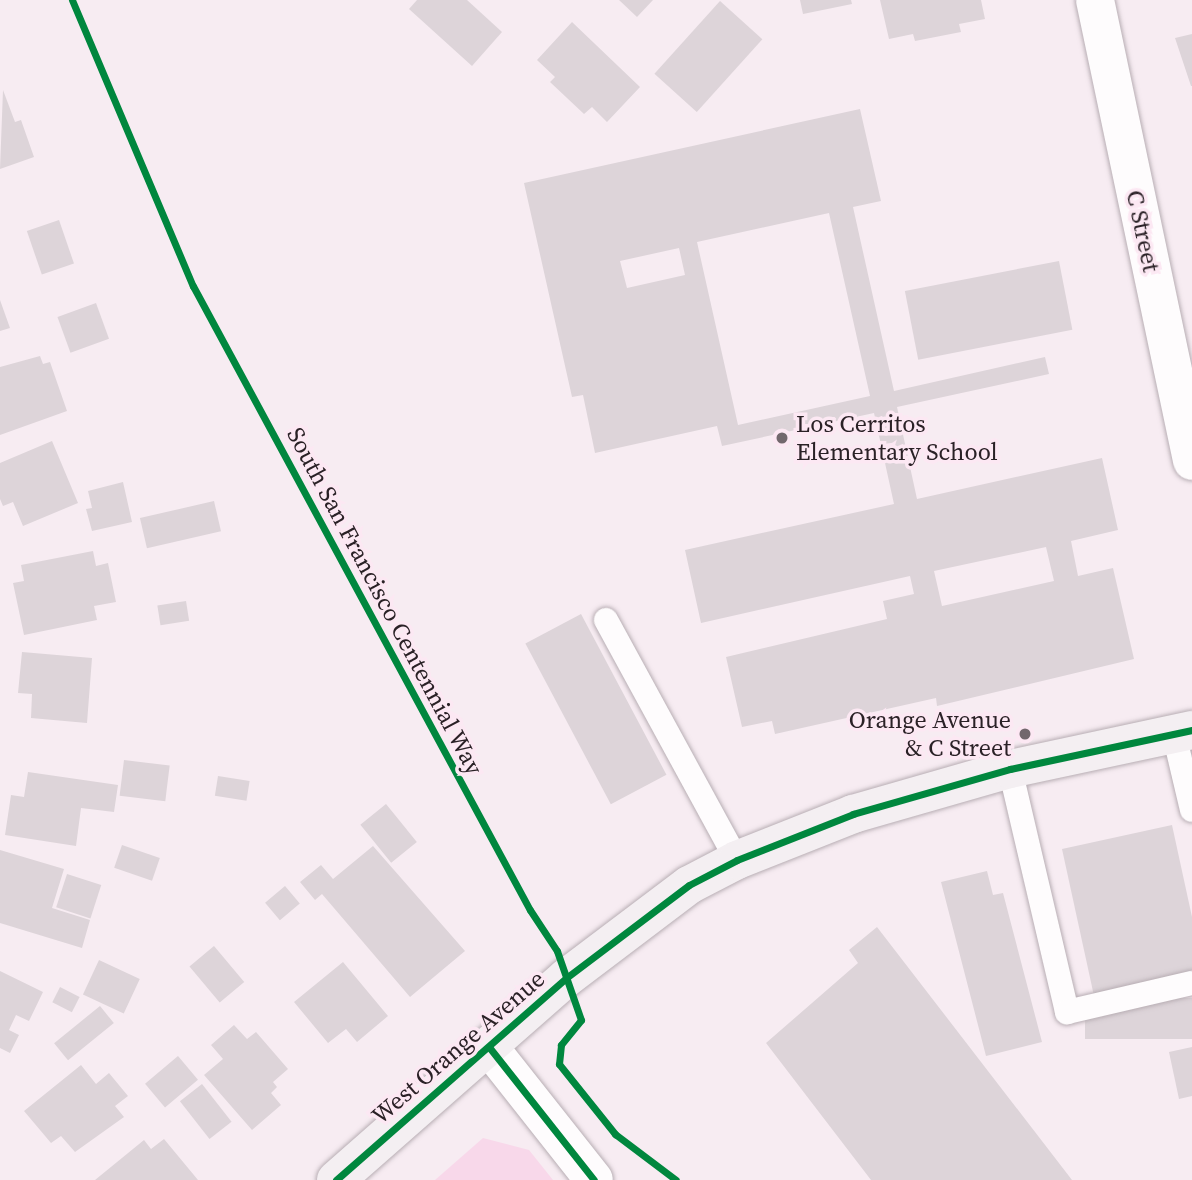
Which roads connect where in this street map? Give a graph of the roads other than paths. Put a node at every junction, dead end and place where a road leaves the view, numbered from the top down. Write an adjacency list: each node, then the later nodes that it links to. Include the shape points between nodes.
1 (1095, 0): 2 (street, C Street)
2 (1192, 461)
3 (606, 620): 7 (lane)
4 (1183, 732): 5 (street, West Orange Avenue); 6 (lane)
5 (1010, 769): 7 (street, West Orange Avenue, via 853,814); 8 (lane, via 1067,1012)
6 (1192, 810)
7 (737, 860): 9 (street, West Orange Avenue, via 689,885 615,939)
8 (1192, 983)
9 (489, 1046): 10 (street, West Orange Avenue); 11 (street)
10 (336, 1180)
11 (594, 1180)

